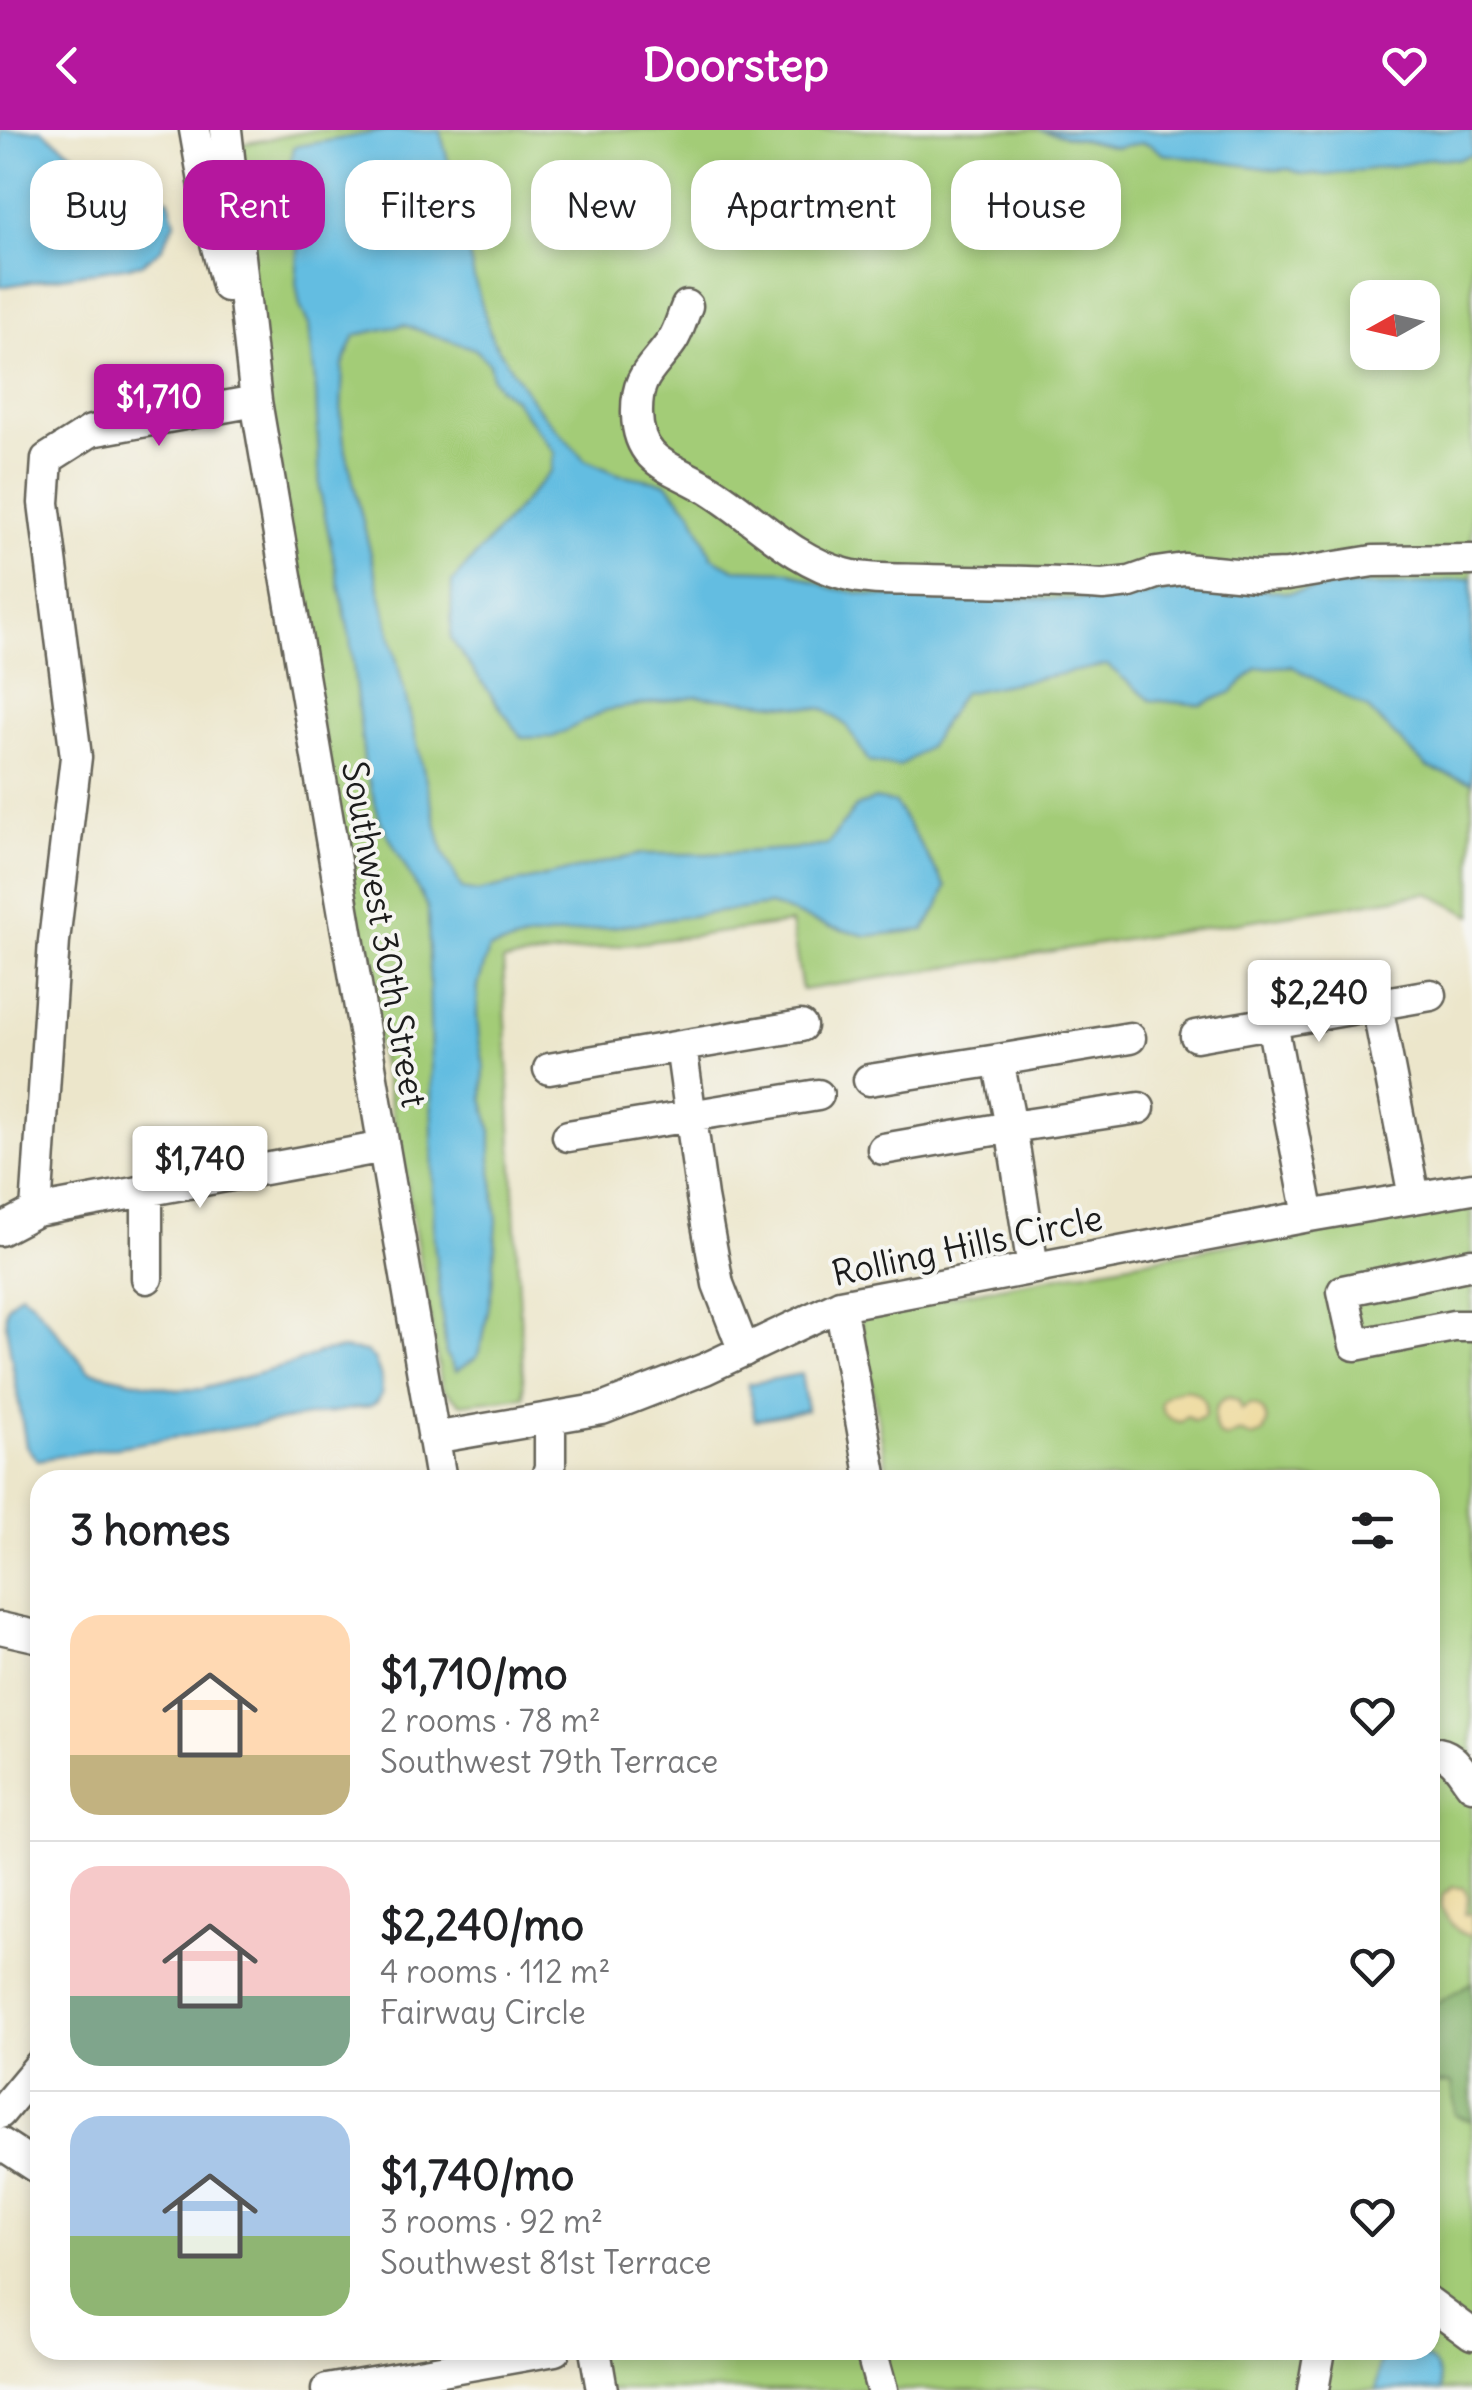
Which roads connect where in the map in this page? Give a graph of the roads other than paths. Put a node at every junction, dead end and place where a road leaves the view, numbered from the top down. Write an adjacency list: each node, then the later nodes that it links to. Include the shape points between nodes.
1 (196, 130): 4 (street, Southwest 30th Street, via 212,226)
2 (226, 130): 4 (street, Southwest 30th Street)
3 (687, 306): 5 (street, via 673,340 641,384 638,424 650,456 814,562 845,574 1102,585 1184,569 1256,576 1373,560)
4 (256, 401): 21 (street, Southwest 30th Street); 26 (street, via 91,431 46,460 44,503 76,758 54,941)
5 (1472, 560)
6 (1431, 995): 7 (street)
7 (1378, 1004): 8 (street); 25 (street)
8 (1272, 1023): 10 (street); 27 (street)
9 (801, 1026): 12 (street)
10 (1196, 1036)
11 (1130, 1038): 13 (street)
12 (681, 1046): 14 (street); 18 (street)
13 (998, 1060): 15 (street); 19 (street)
14 (549, 1069)
15 (869, 1080)
16 (818, 1095): 18 (street)
17 (1139, 1108): 19 (street)
18 (692, 1114): 20 (street); 34 (street, via 718,1284)
19 (1011, 1128): 22 (street); 30 (street)
20 (568, 1136)
21 (384, 1147): 24 (street); 36 (street, Southwest 30th Street)
22 (883, 1149)
23 (1472, 1188): 25 (street, Rolling Hills Circle)
24 (147, 1190): 26 (street); 31 (street)
25 (1414, 1197): 27 (street, Rolling Hills Circle)
26 (36, 1211): 28 (street)
27 (1309, 1216): 30 (street, Rolling Hills Circle)
28 (0, 1230)
29 (1472, 1264): 33 (street, via 1343,1291 1355,1346)
30 (1033, 1268): 32 (street, Rolling Hills Circle)
31 (148, 1278)
32 (840, 1305): 34 (street, Rolling Hills Circle); 39 (street)
33 (1472, 1326)
34 (744, 1350): 35 (street, Rolling Hills Circle, via 602,1409)
35 (550, 1418): 36 (street, Rolling Hills Circle); 38 (street)
36 (434, 1438): 37 (street, Southwest 30th Street)
37 (439, 1470)
38 (549, 1470)
39 (870, 1470)
40 (0, 1628): 41 (street)
41 (30, 1635)
42 (1440, 1752): 43 (street)
43 (1472, 1786)
44 (30, 2077): 45 (street)
45 (0, 2113)
46 (0, 2144): 47 (street)
47 (30, 2163)
48 (1440, 2310): 49 (street)
49 (1472, 2334)
50 (498, 2360): 55 (street)
51 (578, 2360): 56 (street)
52 (597, 2360): 57 (street)
53 (874, 2360): 58 (street)
54 (1318, 2360): 59 (street)
55 (327, 2390)
56 (583, 2390)
57 (602, 2390)
58 (882, 2390)
59 (1313, 2390)

